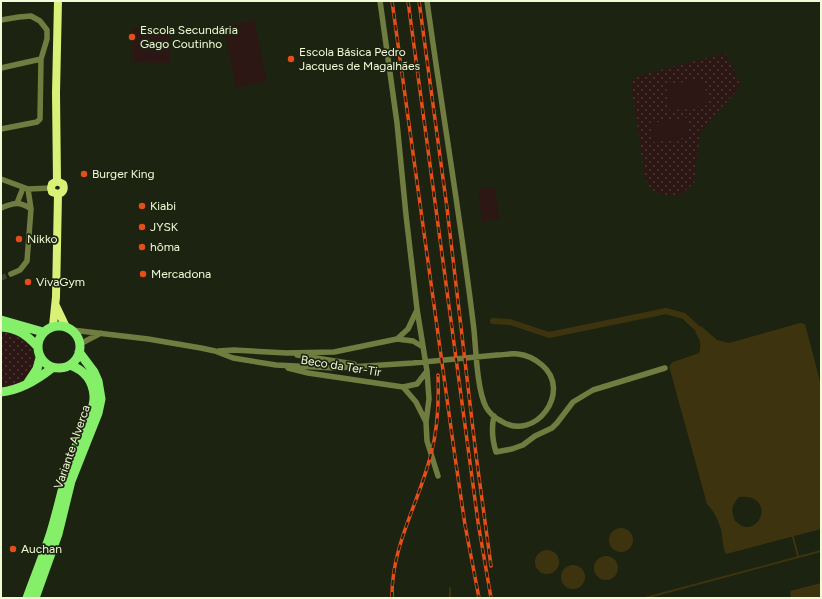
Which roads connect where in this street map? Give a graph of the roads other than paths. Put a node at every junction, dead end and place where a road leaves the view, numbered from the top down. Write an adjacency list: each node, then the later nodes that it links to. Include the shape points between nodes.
1 (58, 1): 9 (main road)
2 (380, 1): 18 (street, via 397,123)
3 (427, 1): 41 (street, via 481,390 486,406)
4 (1, 20): 5 (street, via 31,16 40,21 45,26 47,34)
5 (41, 59): 6 (street); 7 (street, via 40,119 37,122)
6 (1, 68)
7 (1, 129)
8 (1, 179): 10 (street)
9 (57, 181): 11 (main road); 12 (main road, via 64,186 63,191)
10 (26, 188): 11 (street); 13 (street); 15 (street)
11 (51, 188): 12 (main road, via 52,192)
12 (58, 194): 17 (main road)
13 (16, 203): 14 (street); 15 (street)
14 (1, 208)
15 (31, 210): 16 (street, via 27,261 20,270)
16 (11, 274)
17 (56, 305): 20 (main road); 22 (main road)
18 (417, 309): 25 (street, via 408,329); 27 (street)
19 (1, 320): 23 (main road)
20 (54, 326): 22 (main road); 23 (main road)
21 (1, 328): 26 (main road, via 19,330)
22 (69, 328): 24 (street); 28 (main road, via 79,339)
23 (44, 332): 26 (main road)
24 (101, 333): 28 (street); 29 (street)
25 (397, 339): 27 (street, via 413,341); 30 (street, via 334,352)
26 (36, 346): 31 (main road)
27 (423, 347): 37 (street)
28 (80, 348): 32 (main road); 45 (main road, Variante Alverca, via 98,381 101,399 71,481 58,534)
29 (215, 351): 30 (street); 33 (street, via 233,358)
30 (284, 353): 34 (street)
31 (40, 358): 35 (main road); 38 (main road, via 37,369)
32 (70, 365): 35 (main road); 44 (main road, Variante Alverca, via 87,376 92,385 94,398)
33 (276, 365): 34 (street, via 335,368); 39 (street, Beco da Ter-Tir, via 308,373)
34 (362, 365): 41 (street, via 516,354 533,358 546,368 554,386 552,401 538,419 523,426 510,426)
35 (52, 368): 38 (main road)
36 (665, 368): 41 (street, via 593,390 574,402 552,428 512,449 496,452 492,441)
37 (427, 371): 39 (street, via 417,384); 42 (street, via 429,399)
38 (27, 384): 40 (main road, via 18,389)
39 (403, 387): 42 (street, via 416,402)
40 (1, 392)
41 (494, 416)
42 (426, 422): 43 (street, via 427,440)
43 (438, 476)
44 (27, 598)
45 (35, 598)

